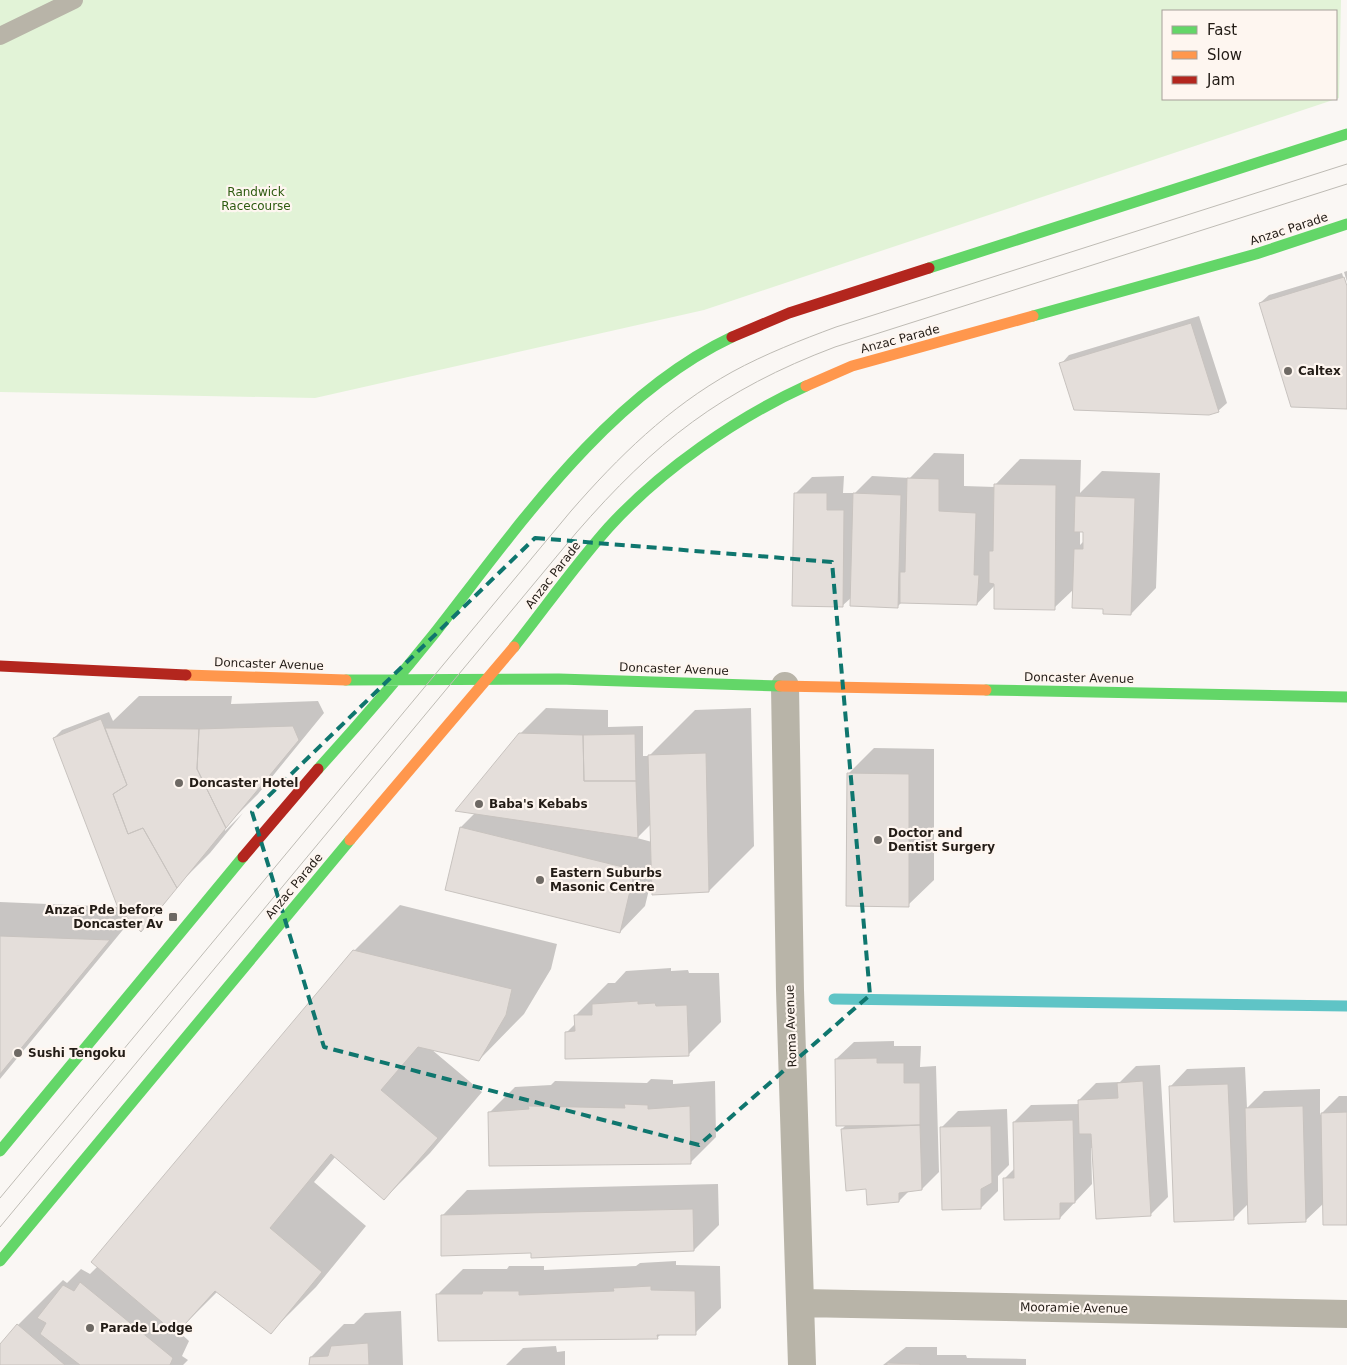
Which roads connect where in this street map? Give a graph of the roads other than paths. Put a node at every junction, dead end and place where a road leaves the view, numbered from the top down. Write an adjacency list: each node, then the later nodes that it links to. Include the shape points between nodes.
1 (74, 0): 2 (lane)
2 (0, 36)
3 (1347, 134): 6 (main road, via 788,313 710,349 613,419 480,572)
4 (1347, 224): 7 (main road, Anzac Parade, via 1247,257 852,366 773,400 706,443 667,473 609,527)
5 (0, 666): 6 (main road, Doncaster Avenue, via 304,680)
6 (397, 679): 7 (main road, Doncaster Avenue); 10 (main road, via 281,812)
7 (489, 679): 8 (main road, Doncaster Avenue); 11 (main road, Anzac Parade, via 339,853)
8 (785, 686): 9 (main road, Doncaster Avenue); 12 (street, Roma Avenue, via 790,990)
9 (1347, 698)
10 (0, 1151)
11 (0, 1261)
12 (801, 1303): 13 (street, Mooramie Avenue); 14 (street, Roma Avenue)
13 (1347, 1314)
14 (802, 1365)

